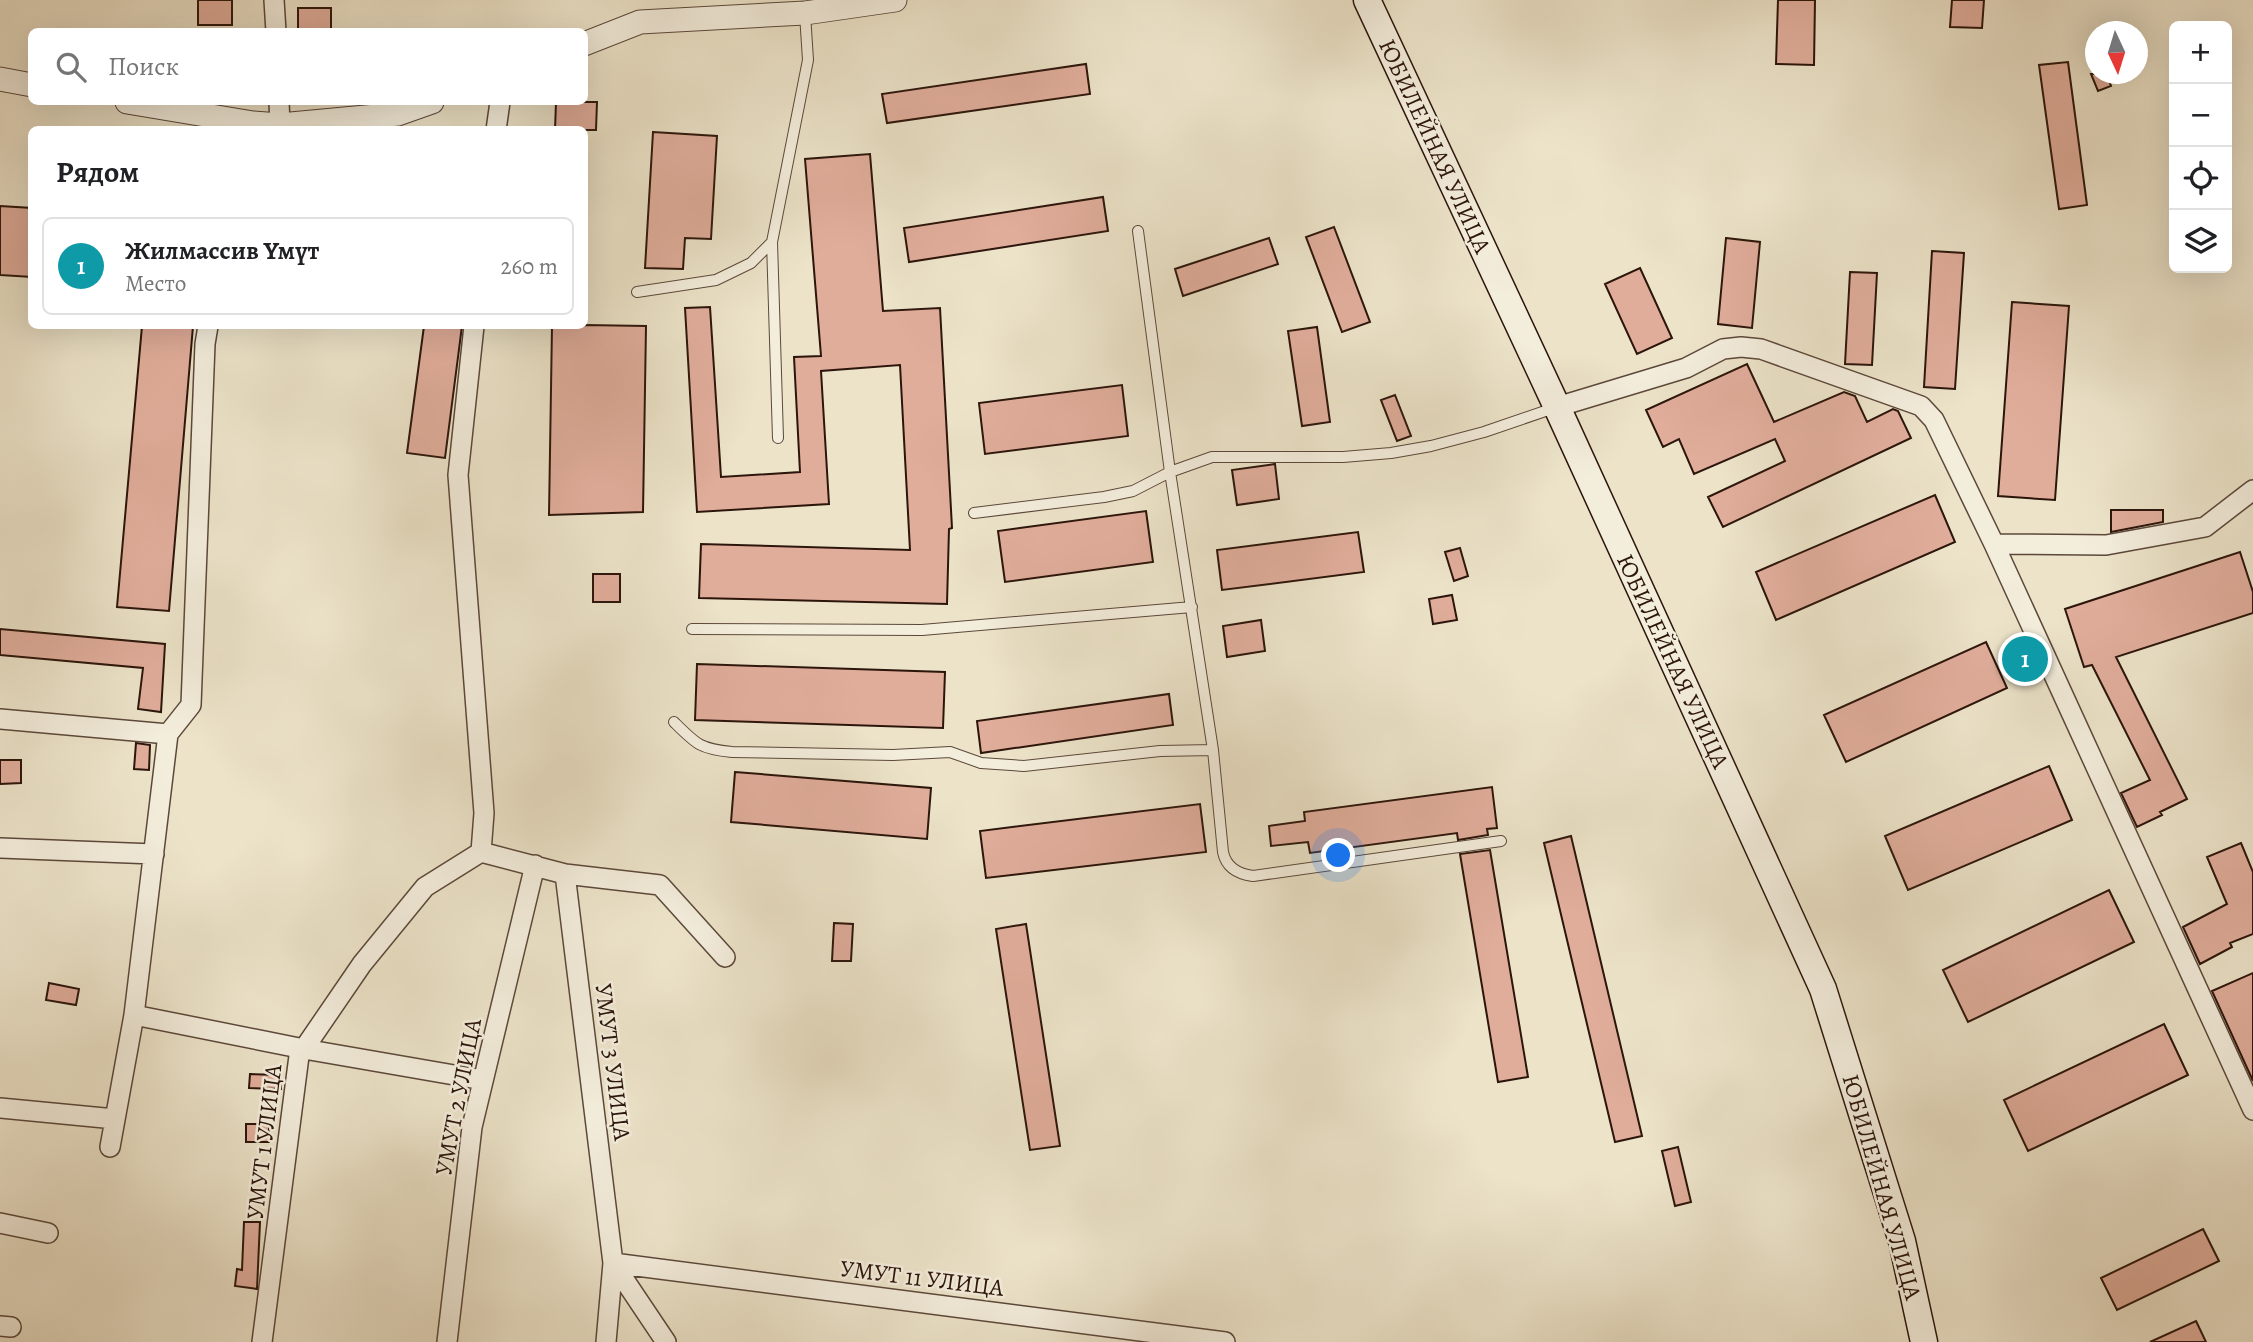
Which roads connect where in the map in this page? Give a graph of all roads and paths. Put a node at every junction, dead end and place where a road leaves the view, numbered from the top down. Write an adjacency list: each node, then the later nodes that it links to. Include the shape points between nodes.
1 (274, 0): 5 (street)
2 (895, 0): 4 (street)
3 (1367, 0): 21 (main road, ЮБИЛЕЙНАЯ УЛИЦА)
4 (806, 7): 6 (street, via 640,22); 17 (lane, via 808,60)
5 (276, 28)
6 (588, 42)
7 (0, 79): 8 (street)
8 (28, 84)
9 (143, 105): 14 (street)
10 (279, 105): 13 (street)
11 (424, 105): 13 (street, via 398,114)
12 (500, 105): 15 (street)
13 (280, 125): 14 (street)
14 (252, 126)
15 (497, 126)
16 (1138, 231): 23 (lane)
17 (772, 242): 18 (lane, via 751,263 716,280); 22 (lane)
18 (637, 292)
19 (208, 329): 31 (street, via 191,705)
20 (474, 329): 35 (street, via 457,475 484,813)
21 (1557, 407): 23 (lane, via 1432,446 1391,453 1212,457); 26 (street, via 1686,368 1723,349 1761,349 1921,407 1934,420); 55 (main road, ЮБИЛЕЙНАЯ УЛИЦА, via 1823,989 1902,1241)
22 (778, 438)
23 (1170, 472): 25 (lane, via 1133,491); 27 (lane)
24 (2253, 490): 26 (street, via 2205,527 2106,545)
25 (974, 513)
26 (1994, 544): 44 (street)
27 (1192, 607): 28 (lane, via 922,630); 32 (lane)
28 (692, 629)
29 (0, 719): 31 (street)
30 (674, 722): 32 (lane, via 700,746 732,752 950,752 981,763 1024,766)
31 (168, 734): 36 (street)
32 (1213, 750): 33 (lane, via 1224,859 1243,875)
33 (1501, 841)
34 (0, 848): 36 (street)
35 (481, 852): 37 (street); 41 (street, УМУТ 1 УЛИЦА, via 425,887 362,964)
36 (154, 854): 40 (street)
37 (535, 865): 38 (street); 42 (street, УМУТ 2 УЛИЦА)
38 (565, 874): 39 (street, via 660,885); 49 (street, УМУТ 3 УЛИЦА)
39 (725, 957)
40 (134, 1015): 41 (street); 45 (street)
41 (304, 1049): 42 (street); 50 (street, УМУТ 1 УЛИЦА, via 299,1056)
42 (483, 1080): 51 (street, УМУТ 2 УЛИЦА, via 472,1127)
43 (0, 1108): 45 (street)
44 (2253, 1110)
45 (115, 1119): 46 (street)
46 (110, 1146)
47 (0, 1223): 48 (street)
48 (48, 1233)
49 (613, 1263): 52 (street, УМУТ 3 УЛИЦА); 53 (street); 54 (street, УМУТ 11 УЛИЦА)
50 (262, 1342)
51 (447, 1342)
52 (606, 1342)
53 (666, 1342)
54 (1225, 1342)
55 (1924, 1342)

